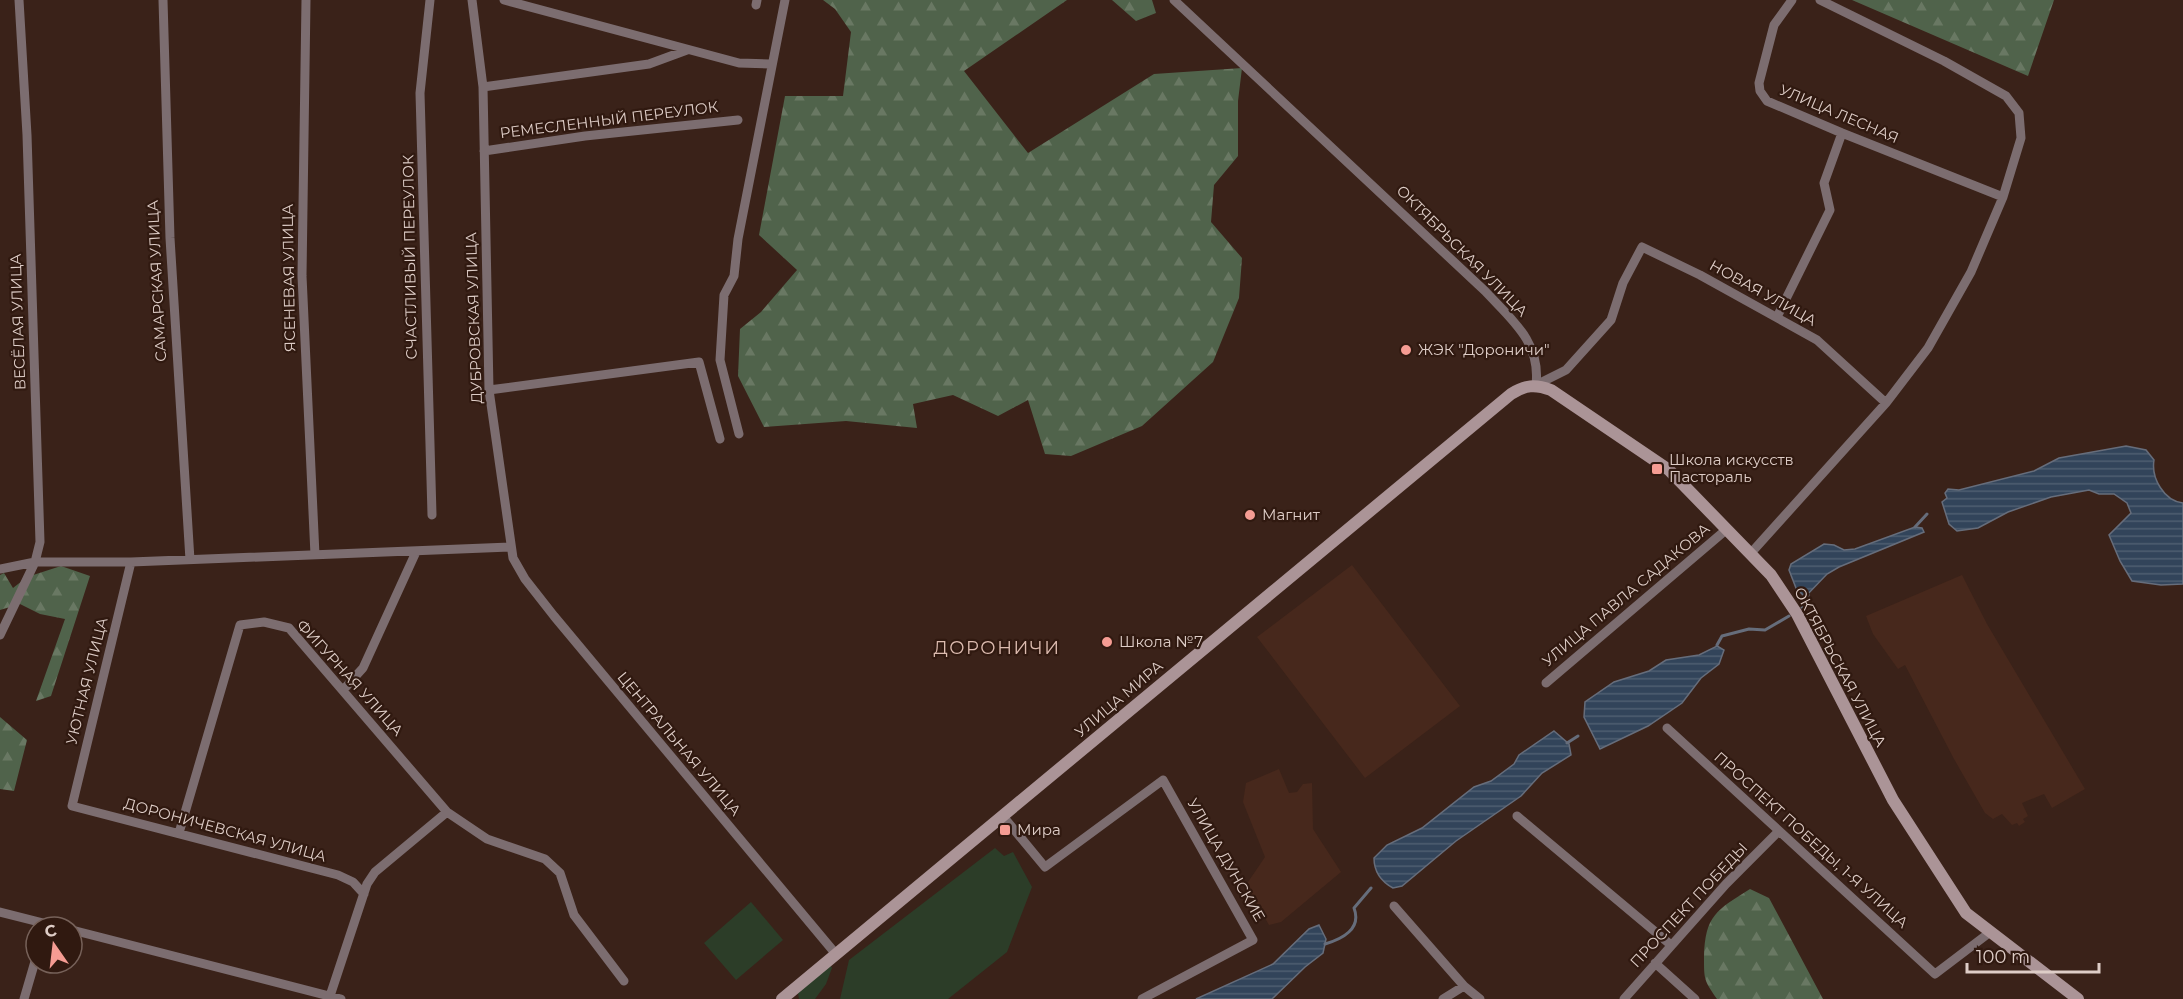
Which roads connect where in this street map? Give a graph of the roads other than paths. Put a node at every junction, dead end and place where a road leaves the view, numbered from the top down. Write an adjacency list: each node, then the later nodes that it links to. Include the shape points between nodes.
1 (19, 0): 31 (street, ВЕСЁЛАЯ УЛИЦА, via 39,486 40,542)
2 (163, 0): 30 (street, САМАРСКАЯ УЛИЦА, via 170,238)
3 (306, 0): 29 (street, ЯСЕНЕВАЯ УЛИЦА, via 302,276)
4 (430, 0): 24 (street, СЧАСТЛИВЫЙ ПЕРЕУЛОК, via 420,93)
5 (472, 0): 13 (street, ДУБРОВСКАЯ УЛИЦА)
6 (504, 0): 11 (street)
7 (785, 0): 12 (street)
8 (1174, 0): 19 (street, ОКТЯБРЬСКАЯ УЛИЦА, via 1485,291 1530,344 1537,363)
9 (1792, 0): 15 (street, УЛИЦА ЛЕСНАЯ, via 1774,25 1760,91 1767,100)
10 (1820, 0): 17 (street, via 1944,61 2014,104 2021,138)
11 (687, 50): 12 (street, via 739,63); 13 (street, via 649,64)
12 (770, 64): 22 (street, via 734,276 724,295 720,360)
13 (483, 87): 16 (street, ДУБРОВСКАЯ УЛИЦА)
14 (738, 120): 16 (street, РЕМЕСЛЕННЫЙ ПЕРЕУЛОК)
15 (1842, 133): 17 (street, УЛИЦА ЛЕСНАЯ); 18 (street, via 1824,183 1830,210)
16 (484, 151): 20 (street, ДУБРОВСКАЯ УЛИЦА)
17 (2003, 197): 21 (street, via 1954,304 1928,348)
18 (1777, 316): 19 (street, НОВАЯ УЛИЦА, via 1642,247 1623,283 1611,320 1566,370); 21 (street, НОВАЯ УЛИЦА, via 1817,340)
19 (1536, 385): 25 (street, ОКТЯБРЬСКАЯ УЛИЦА, via 1551,390 1669,470); 40 (street, УЛИЦА МИРА, via 1511,394)
20 (489, 390): 23 (street, via 699,362); 26 (street, ДУБРОВСКАЯ УЛИЦА)
21 (1886, 403): 28 (street)
22 (739, 434)
23 (720, 440)
24 (432, 515)
25 (1727, 529): 28 (street, ОКТЯБРЬСКАЯ УЛИЦА); 35 (street, УЛИЦА ПАВЛА САДАКОВА)
26 (510, 547): 27 (street); 51 (street, ЦЕНТРАЛЬНАЯ УЛИЦА, via 525,579)
27 (416, 552): 29 (street); 36 (street, via 363,668)
28 (1751, 554): 49 (street, ОКТЯБРЬСКАЯ УЛИЦА, via 1787,596 1916,839 1966,913)
29 (315, 555): 30 (street)
30 (190, 560): 32 (street)
31 (36, 562): 32 (street); 33 (street); 34 (street, ВЕСЁЛАЯ УЛИЦА)
32 (131, 562): 38 (street, УЮТНАЯ УЛИЦА)
33 (0, 569)
34 (0, 635)
35 (1546, 683)
36 (344, 689): 39 (street, ФИГУРНАЯ УЛИЦА); 43 (street, ФИГУРНАЯ УЛИЦА, via 289,628 264,622 240,625)
37 (1667, 728): 42 (street, ПРОСПЕКТ ПОБЕДЫ, 1-Я УЛИЦА)
38 (72, 806): 43 (street, ДОРОНИЧЕВСКАЯ УЛИЦА)
39 (447, 812): 44 (street, via 375,872); 54 (street, ФИГУРНАЯ УЛИЦА, via 487,839 545,859 561,873 574,915)
40 (1002, 814): 51 (street, УЛИЦА МИРА); 60 (street, УЛИЦА ДУНСКИЕ, via 1045,867 1163,780 1253,940)
41 (1517, 816): 50 (street)
42 (1778, 831): 49 (street, ПРОСПЕКТ ПОБЕДЫ, 1-Я УЛИЦА, via 1935,974); 50 (street, ПРОСПЕКТ ПОБЕДЫ)
43 (179, 833): 44 (street, ДОРОНИЧЕВСКАЯ УЛИЦА, via 338,875)
44 (363, 894): 56 (street)
45 (1394, 906): 55 (street)
46 (0, 912): 47 (street)
47 (24, 919)
48 (84, 933): 56 (street)
49 (1989, 933): 65 (street, ОКТЯБРЬСКАЯ УЛИЦА)
50 (1671, 945): 52 (street, ПРОСПЕКТ ПОБЕДЫ)
51 (835, 953): 59 (street, УЛИЦА МИРА)
52 (1655, 963): 63 (street, ПРОСПЕКТ ПОБЕДЫ); 64 (street)
53 (31, 975): 57 (street)
54 (624, 981)
55 (1464, 986): 61 (street); 62 (street)
56 (329, 998): 58 (street)
57 (24, 999)
58 (341, 999)
59 (782, 999)
60 (1142, 999)
61 (1443, 999)
62 (1479, 999)
63 (1624, 999)
64 (1695, 999)
65 (2078, 999)

